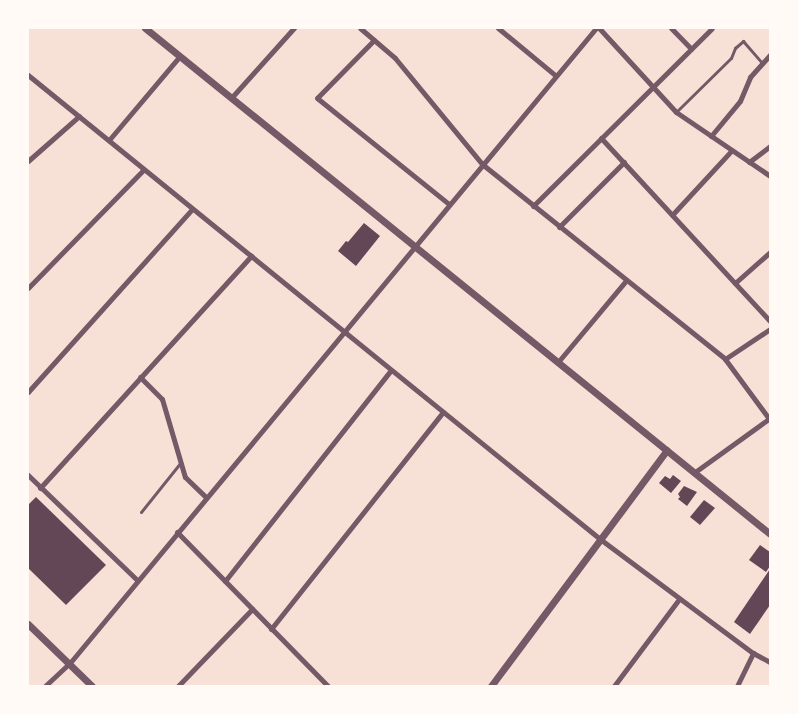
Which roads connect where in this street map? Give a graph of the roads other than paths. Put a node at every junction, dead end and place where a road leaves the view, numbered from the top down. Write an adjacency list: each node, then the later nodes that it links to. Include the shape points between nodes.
1 (145, 28): 11 (street)
2 (294, 28): 16 (street)
3 (360, 28): 8 (street)
4 (498, 28): 14 (street)
5 (597, 28): 14 (street); 15 (street)
6 (671, 28): 9 (street)
7 (712, 28): 9 (street)
8 (374, 40): 27 (street, via 395,58); 30 (street, via 317,98)
9 (691, 49): 15 (street)
10 (770, 55): 12 (street)
11 (180, 56): 16 (street); 21 (street)
12 (762, 62): 17 (lane, via 743,41 731,58); 19 (street, via 750,76 740,101)
13 (28, 75): 18 (street)
14 (555, 75): 27 (street)
15 (653, 87): 17 (street); 20 (street)
16 (232, 97): 35 (street)
17 (676, 112): 19 (street)
18 (78, 116): 21 (street); 24 (street)
19 (711, 136): 23 (street)
20 (601, 138): 25 (street); 31 (street)
21 (109, 140): 28 (street)
22 (770, 146): 26 (street)
23 (732, 150): 26 (street); 33 (street)
24 (28, 161)
25 (624, 162): 33 (street); 34 (street)
26 (749, 162): 29 (street)
27 (482, 164): 30 (street); 31 (street)
28 (144, 170): 32 (street); 40 (street)
29 (770, 176)
30 (449, 204): 35 (street)
31 (533, 206): 34 (street)
32 (192, 209): 37 (street); 48 (street)
33 (672, 215): 39 (street)
34 (559, 227): 38 (street)
35 (414, 245): 43 (street); 45 (street)
36 (770, 252): 39 (street)
37 (251, 256): 43 (street); 47 (street)
38 (625, 282): 44 (street); 45 (street)
39 (735, 283): 41 (street)
40 (28, 288)
41 (770, 321)
42 (770, 329): 44 (street)
43 (343, 331): 46 (street); 56 (street)
44 (725, 360): 50 (street)
45 (558, 362): 51 (street)
46 (391, 370): 49 (street); 62 (street)
47 (140, 377): 52 (street, via 162,399); 55 (street)
48 (28, 392)
49 (443, 412): 60 (street); 66 (street)
50 (770, 419): 53 (street)
51 (668, 450): 53 (street); 60 (street)
52 (181, 462): 56 (street, via 185,477); 57 (lane)
53 (695, 472): 59 (street)
54 (28, 475): 55 (street)
55 (40, 488): 61 (street)
56 (206, 497): 58 (street)
57 (141, 512)
58 (177, 532): 61 (street); 62 (street)
59 (770, 534)
60 (600, 539): 63 (street); 74 (street)
61 (138, 580): 69 (street)
62 (225, 581): 64 (street)
63 (679, 599): 67 (street); 75 (street)
64 (252, 609): 66 (street); 72 (street)
65 (28, 624): 69 (street)
66 (272, 629): 73 (street)
67 (753, 653): 68 (street); 76 (street)
68 (770, 662)
69 (68, 664): 70 (street); 71 (street)
70 (45, 686)
71 (92, 686)
72 (178, 686)
73 (328, 686)
74 (491, 686)
75 (614, 686)
76 (737, 686)

